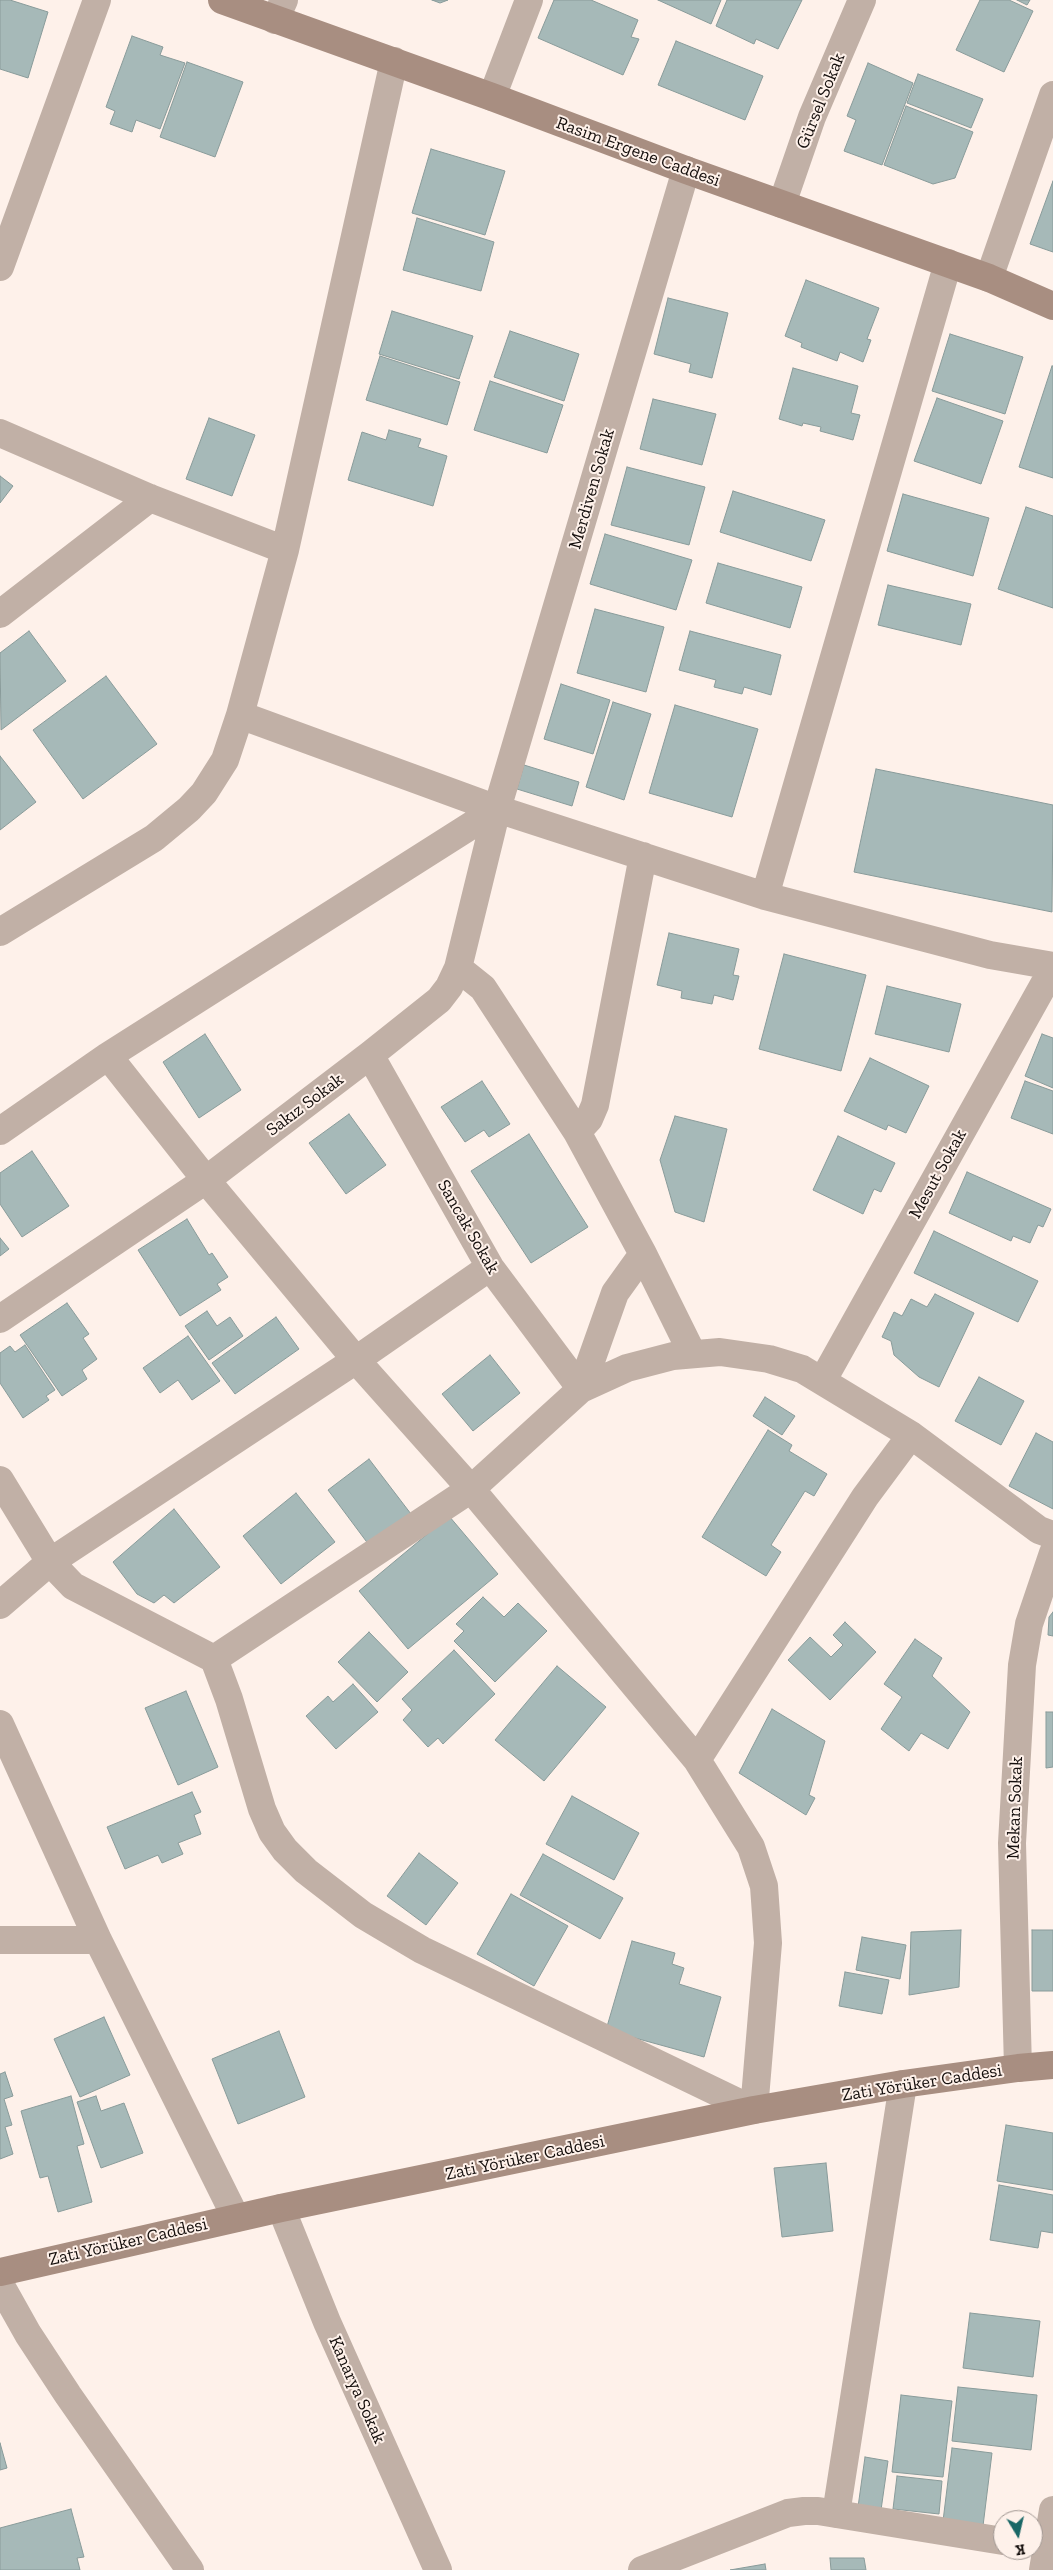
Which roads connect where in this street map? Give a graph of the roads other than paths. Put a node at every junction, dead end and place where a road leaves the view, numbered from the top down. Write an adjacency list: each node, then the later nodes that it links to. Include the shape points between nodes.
1 (97, 0): 12 (street)
2 (222, 0): 5 (main road, Rasim Ergene Caddesi)
3 (529, 0): 8 (street)
4 (862, 0): 10 (street, Gürsel Sokak, via 812,117)
5 (280, 10): 6 (main road, Rasim Ergene Caddesi)
6 (394, 62): 8 (main road, Rasim Ergene Caddesi); 17 (street)
7 (1053, 95): 13 (street)
8 (492, 97): 9 (main road, Rasim Ergene Caddesi)
9 (686, 170): 10 (main road, Rasim Ergene Caddesi); 20 (street, Merdiven Sokak)
10 (782, 204): 11 (main road, Rasim Ergene Caddesi)
11 (948, 263): 13 (main road, Rasim Ergene Caddesi); 22 (street)
12 (0, 267)
13 (989, 278): 14 (main road, Rasim Ergene Caddesi)
14 (1053, 306)
15 (0, 433): 16 (street)
16 (150, 498): 17 (street); 18 (street)
17 (285, 550): 19 (street)
18 (0, 614)
19 (240, 715): 20 (street); 23 (street, via 225,760 204,793 189,809 154,838)
20 (497, 809): 21 (street); 25 (street, Sakız Sokak); 27 (street)
21 (643, 856): 22 (street); 29 (street, via 595,1105 589,1119)
22 (765, 896): 24 (street, via 990,955)
23 (0, 932)
24 (1053, 967): 36 (street, Mesut Sokak)
25 (458, 968): 26 (street, Sakız Sokak, via 438,1000); 29 (street, via 483,988)
26 (370, 1055): 30 (street, Sakız Sokak); 32 (street, Sancak Sokak)
27 (108, 1056): 28 (street); 30 (street)
28 (0, 1131)
29 (577, 1132): 31 (street)
30 (206, 1180): 33 (street, Sakız Sokak); 35 (street)
31 (643, 1254): 34 (street); 37 (street, via 615,1293)
32 (490, 1267): 35 (street); 37 (street, Sancak Sokak)
33 (0, 1318)
34 (692, 1354): 36 (street, via 720,1352 769,1359 802,1369); 37 (street, via 627,1368)
35 (356, 1360): 40 (street); 43 (street)
36 (822, 1380): 38 (street)
37 (581, 1389): 40 (street)
38 (911, 1435): 41 (street, via 1039,1530); 47 (street, via 865,1497)
39 (0, 1480): 43 (street)
40 (471, 1489): 45 (street); 47 (street)
41 (1053, 1535)
42 (1053, 1554): 51 (street, Mekan Sokak, via 1029,1624 1022,1665 1012,1843)
43 (50, 1562): 44 (street); 45 (street, via 63,1577 85,1593)
44 (0, 1605)
45 (214, 1659): 53 (street, via 262,1809 281,1844 306,1871 363,1915 422,1950)
46 (0, 1724): 49 (street)
47 (697, 1760): 53 (street, via 751,1847 764,1886 768,1943)
48 (0, 1940): 49 (street)
49 (98, 1940): 55 (street)
50 (1053, 2065): 51 (main road, Zati Yörüker Caddesi)
51 (1018, 2068): 52 (main road, Zati Yörüker Caddesi)
52 (903, 2084): 53 (main road, Zati Yörüker Caddesi); 59 (street)
53 (754, 2110): 54 (main road, Zati Yörüker Caddesi)
54 (281, 2208): 55 (main road, Zati Yörüker Caddesi); 64 (street, Kanarya Sokak, via 327,2322)
55 (236, 2218): 56 (main road, Zati Yörüker Caddesi)
56 (0, 2272)
57 (0, 2284): 63 (street, via 68,2395)
58 (1053, 2510): 61 (street)
59 (836, 2514): 60 (street); 62 (street, via 818,2511 788,2513)
60 (993, 2539)
61 (1044, 2553)
62 (676, 2564): 65 (street)
63 (190, 2570)
64 (438, 2570)
65 (642, 2570)

